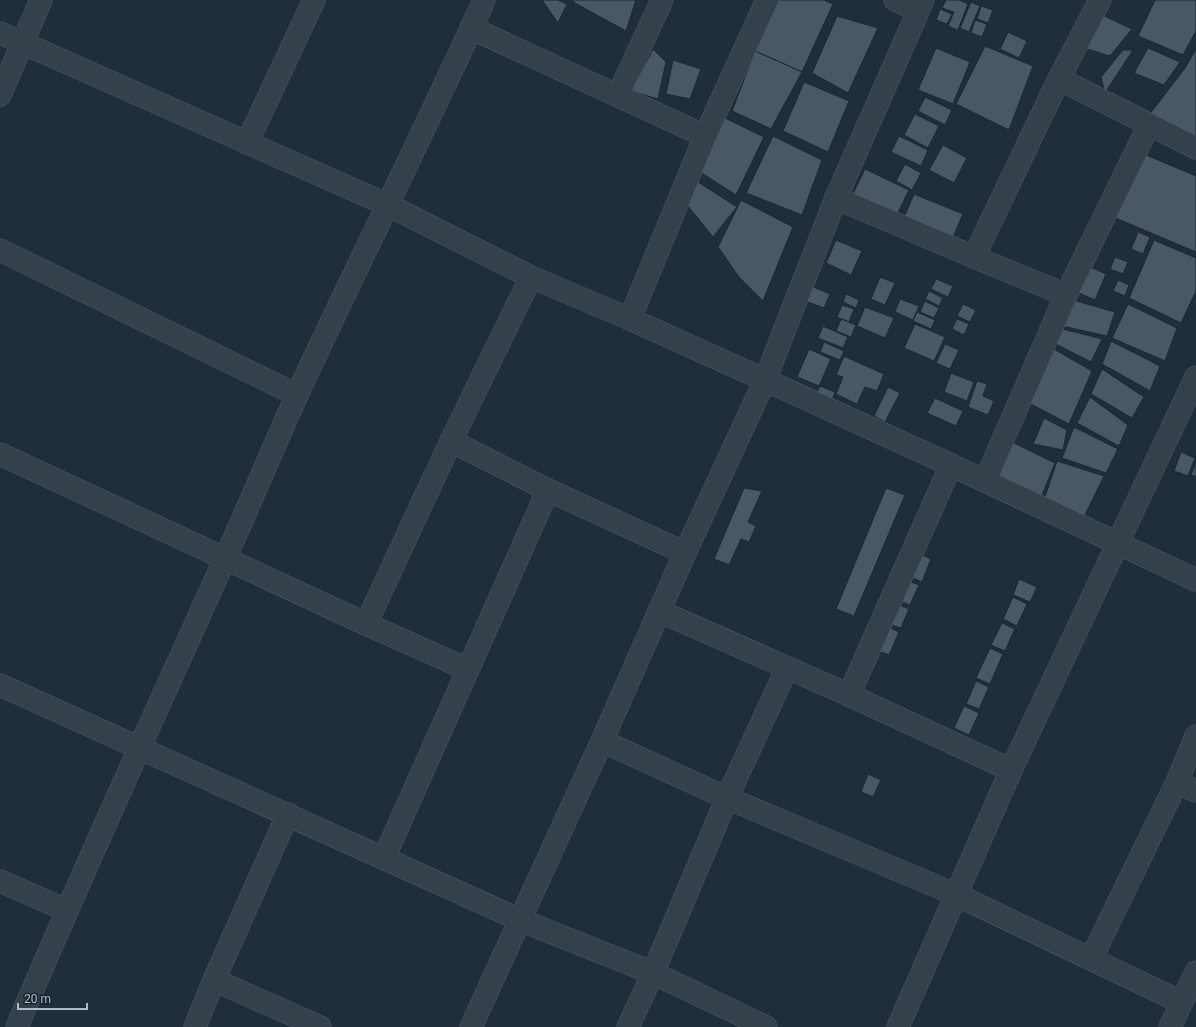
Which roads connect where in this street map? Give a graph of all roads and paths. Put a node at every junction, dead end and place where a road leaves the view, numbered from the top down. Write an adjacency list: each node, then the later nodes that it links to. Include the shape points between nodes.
1 (41, 0): 11 (street)
2 (314, 0): 17 (street)
3 (484, 0): 9 (street)
4 (662, 0): 14 (street)
5 (767, 0): 16 (street)
6 (895, 0): 8 (street)
7 (1100, 0): 12 (street)
8 (921, 5): 19 (street)
9 (471, 28): 14 (street); 20 (street)
10 (0, 33): 11 (street)
11 (23, 42): 13 (street); 17 (street)
12 (1059, 80): 15 (street); 22 (street)
13 (0, 95)
14 (618, 95): 16 (street)
15 (1149, 124): 18 (street); 24 (street)
16 (705, 136): 25 (street)
17 (247, 143): 20 (street)
18 (1196, 148)
19 (836, 198): 22 (street); 27 (street)
20 (388, 205): 23 (street); 28 (street)
21 (0, 250): 28 (street)
22 (974, 258): 24 (street)
23 (531, 276): 25 (street); 29 (street)
24 (1066, 295): 32 (street)
25 (630, 319): 27 (street)
26 (1196, 377): 34 (street)
27 (765, 380): 31 (street); 35 (street)
28 (297, 395): 36 (street)
29 (451, 441): 33 (street); 39 (street)
30 (0, 454): 36 (street)
31 (951, 465): 32 (street); 43 (street)
32 (985, 481): 34 (street)
33 (548, 490): 35 (street); 41 (street)
34 (1119, 543): 37 (street); 47 (street)
35 (685, 553): 38 (street)
36 (225, 559): 39 (street); 46 (street)
37 (1196, 580)
38 (659, 611): 40 (street); 45 (street)
39 (366, 624): 41 (street)
40 (787, 668): 43 (street); 49 (street)
41 (467, 669): 51 (street)
42 (0, 684): 46 (street)
43 (849, 695): 47 (street)
44 (1196, 736): 48 (street)
45 (602, 741): 49 (street); 55 (street)
46 (138, 747): 50 (street); 54 (street)
47 (1011, 770): 53 (street)
48 (1187, 786): 56 (street)
49 (727, 798): 53 (street); 58 (street)
50 (288, 814): 51 (street); 59 (street)
51 (384, 858): 55 (street)
52 (0, 881): 54 (street)
53 (957, 895): 56 (street); 67 (street)
54 (66, 910): 62 (street)
55 (520, 920): 58 (street); 64 (street)
56 (1091, 959): 60 (street)
57 (1196, 972): 60 (street)
58 (653, 973): 65 (street); 66 (street)
59 (214, 980): 61 (street); 63 (street)
60 (1181, 1002): 68 (street)
61 (309, 1025)
62 (17, 1027)
63 (195, 1027)
64 (471, 1027)
65 (628, 1027)
66 (766, 1027)
67 (898, 1027)
68 (1170, 1027)

